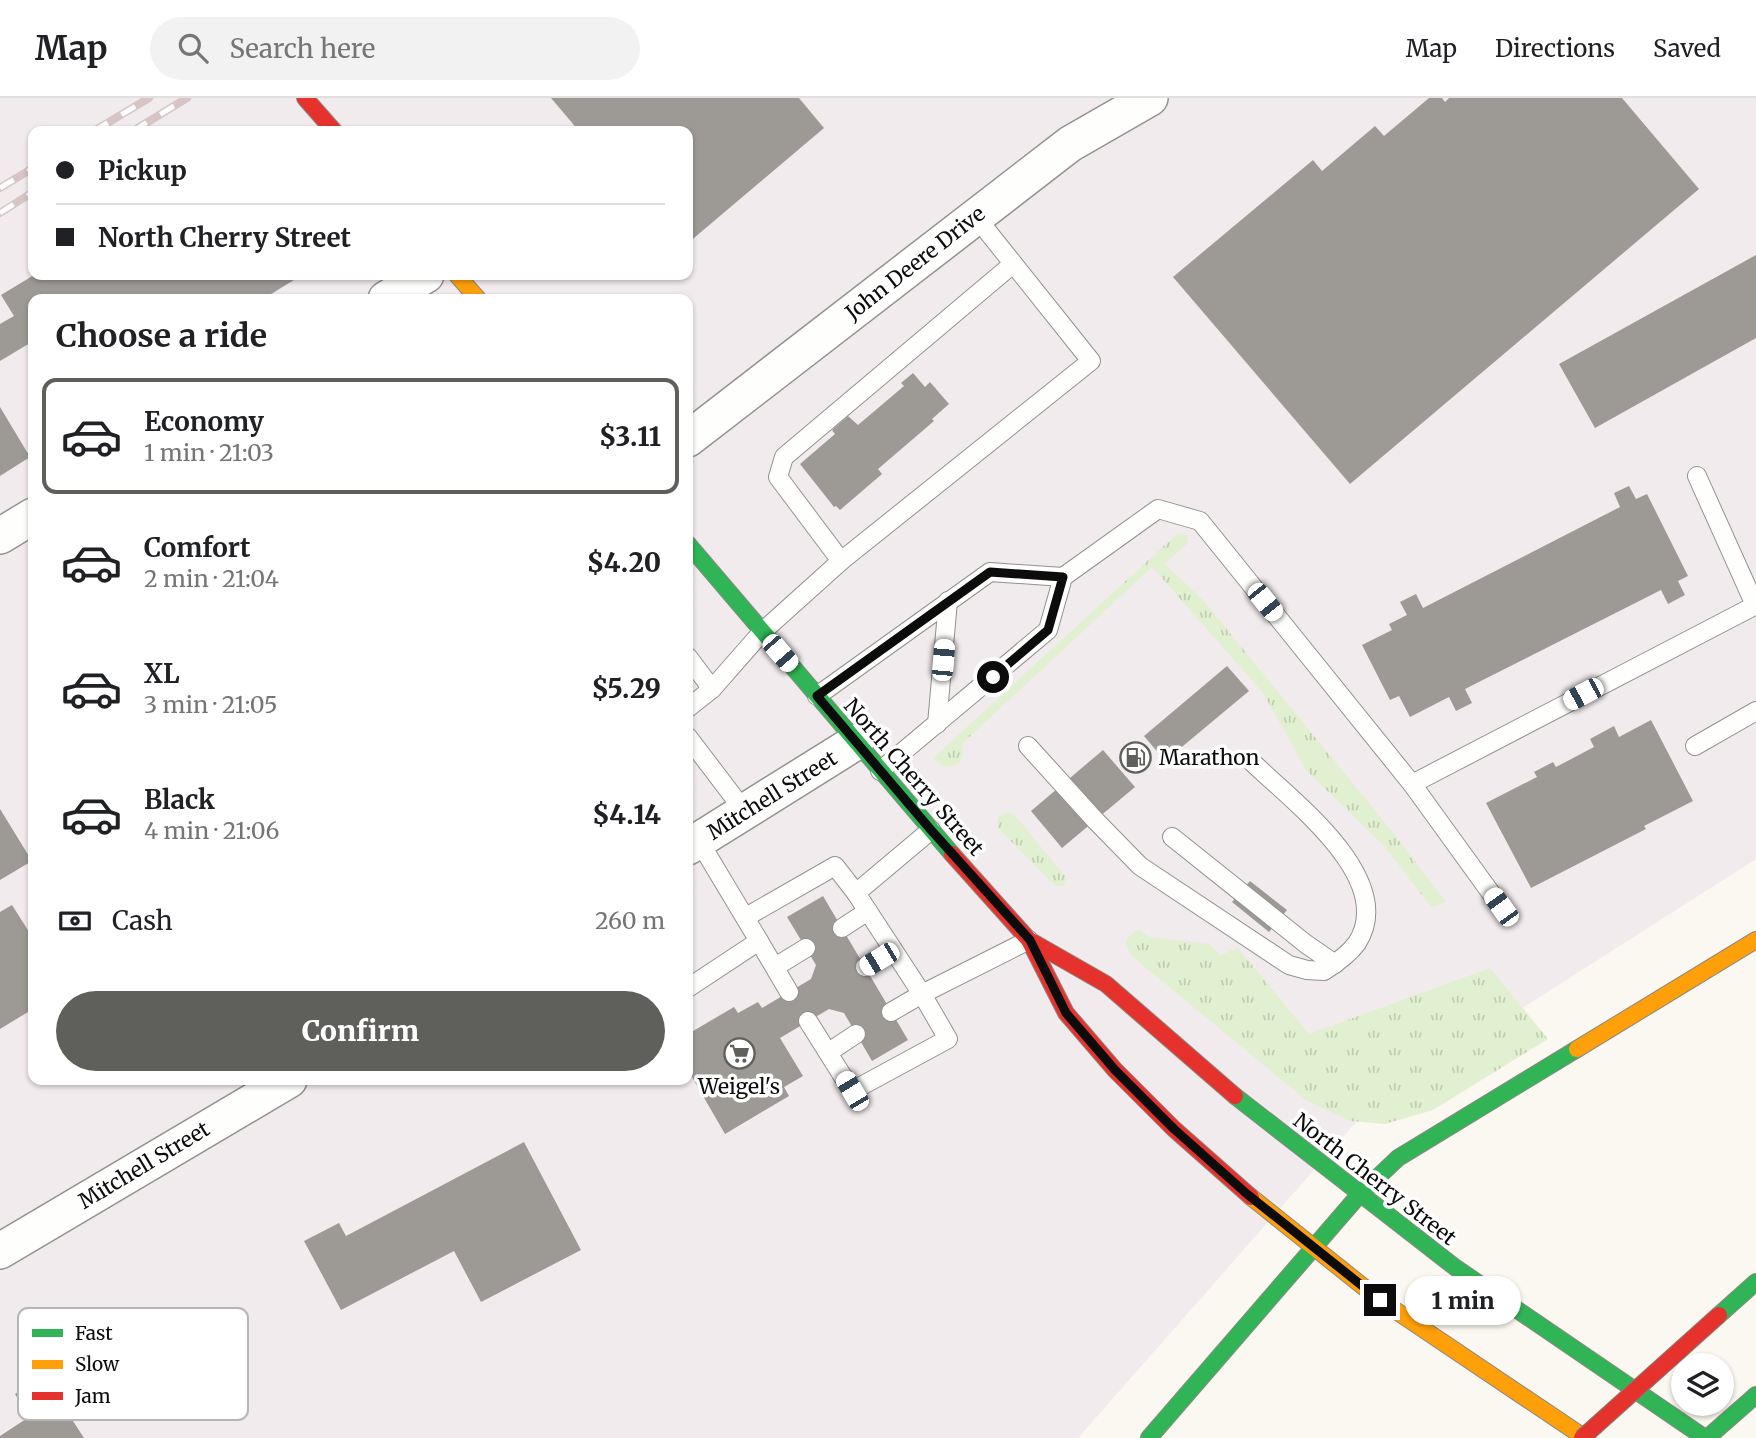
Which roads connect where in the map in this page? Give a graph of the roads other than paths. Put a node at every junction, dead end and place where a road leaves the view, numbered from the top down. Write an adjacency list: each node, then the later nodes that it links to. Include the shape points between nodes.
1 (305, 98): 3 (main road)
2 (1150, 98): 4 (street, John Deere Drive, via 1070,144)
3 (330, 126)
4 (976, 217): 5 (lane); 10 (street, John Deere Drive)
5 (1013, 264): 15 (lane, via 784,457 778,477); 15 (lane, via 1091,361)
6 (418, 280): 8 (street)
7 (461, 280): 9 (main road)
8 (394, 294)
9 (474, 294)
10 (693, 435)
11 (1697, 476): 18 (lane)
12 (28, 519): 13 (street)
13 (0, 536)
14 (693, 550): 19 (main road, North Cherry Street)
15 (841, 561): 19 (lane)
16 (1063, 577): 17 (lane, via 990,572); 25 (lane, via 1048,630); 32 (lane, via 1158,509 1200,521)
17 (948, 601): 22 (lane); 25 (lane)
18 (1755, 605): 32 (lane)
19 (762, 632): 21 (lane); 22 (main road, North Cherry Street)
20 (693, 664): 21 (lane)
21 (712, 690): 23 (lane)
22 (817, 696): 26 (main road, North Cherry Street)
23 (693, 704)
24 (1756, 712): 29 (lane)
25 (937, 724): 31 (lane)
26 (856, 742): 31 (main road, North Cherry Street); 33 (street, Mitchell Street)
27 (693, 744): 33 (lane)
28 (1028, 746): 47 (lane, via 1140,866 1289,965 1324,971)
29 (1695, 746)
30 (1252, 762): 47 (lane, via 1339,846 1362,882 1366,915 1357,943)
31 (880, 771): 34 (main road, North Cherry Street)
32 (1412, 784): 38 (lane)
33 (745, 812): 36 (street, Mitchell Street)
34 (931, 830): 37 (lane); 42 (main road, North Cherry Street)
35 (1172, 837): 47 (lane)
36 (693, 844): 40 (lane)
37 (856, 893): 39 (lane); 40 (lane, via 835,866)
38 (1501, 907)
39 (868, 911): 41 (lane); 46 (lane)
40 (746, 917): 44 (lane)
41 (842, 928)
42 (1030, 940): 52 (lane); 58 (main road, North Cherry Street, via 1106,984 1216,1081); 59 (main road, North Cherry Street, via 1066,1013 1115,1070 1174,1129)
43 (1756, 940): 58 (main road, via 1398,1158)
44 (759, 941): 48 (lane); 50 (lane)
45 (806, 948): 48 (lane)
46 (893, 950): 49 (lane); 52 (lane)
47 (1335, 964)
48 (775, 967): 51 (lane)
49 (865, 967)
50 (693, 985)
51 (789, 992)
52 (922, 994): 53 (lane); 56 (lane, via 947,1039 852,1091)
53 (891, 1012)
54 (808, 1021): 56 (lane)
55 (856, 1034): 56 (lane)
56 (829, 1052)
57 (281, 1085): 60 (street, Mitchell Street)
58 (1360, 1194): 59 (main road); 65 (main road, North Cherry Street, via 1456,1268)
59 (1314, 1248): 63 (main road); 64 (main road, North Cherry Street, via 1380,1300)
60 (0, 1251)
61 (1756, 1282): 64 (main road, bridge)
62 (1756, 1395): 65 (main road)
63 (1149, 1438)
64 (1583, 1438)
65 (1706, 1438)

